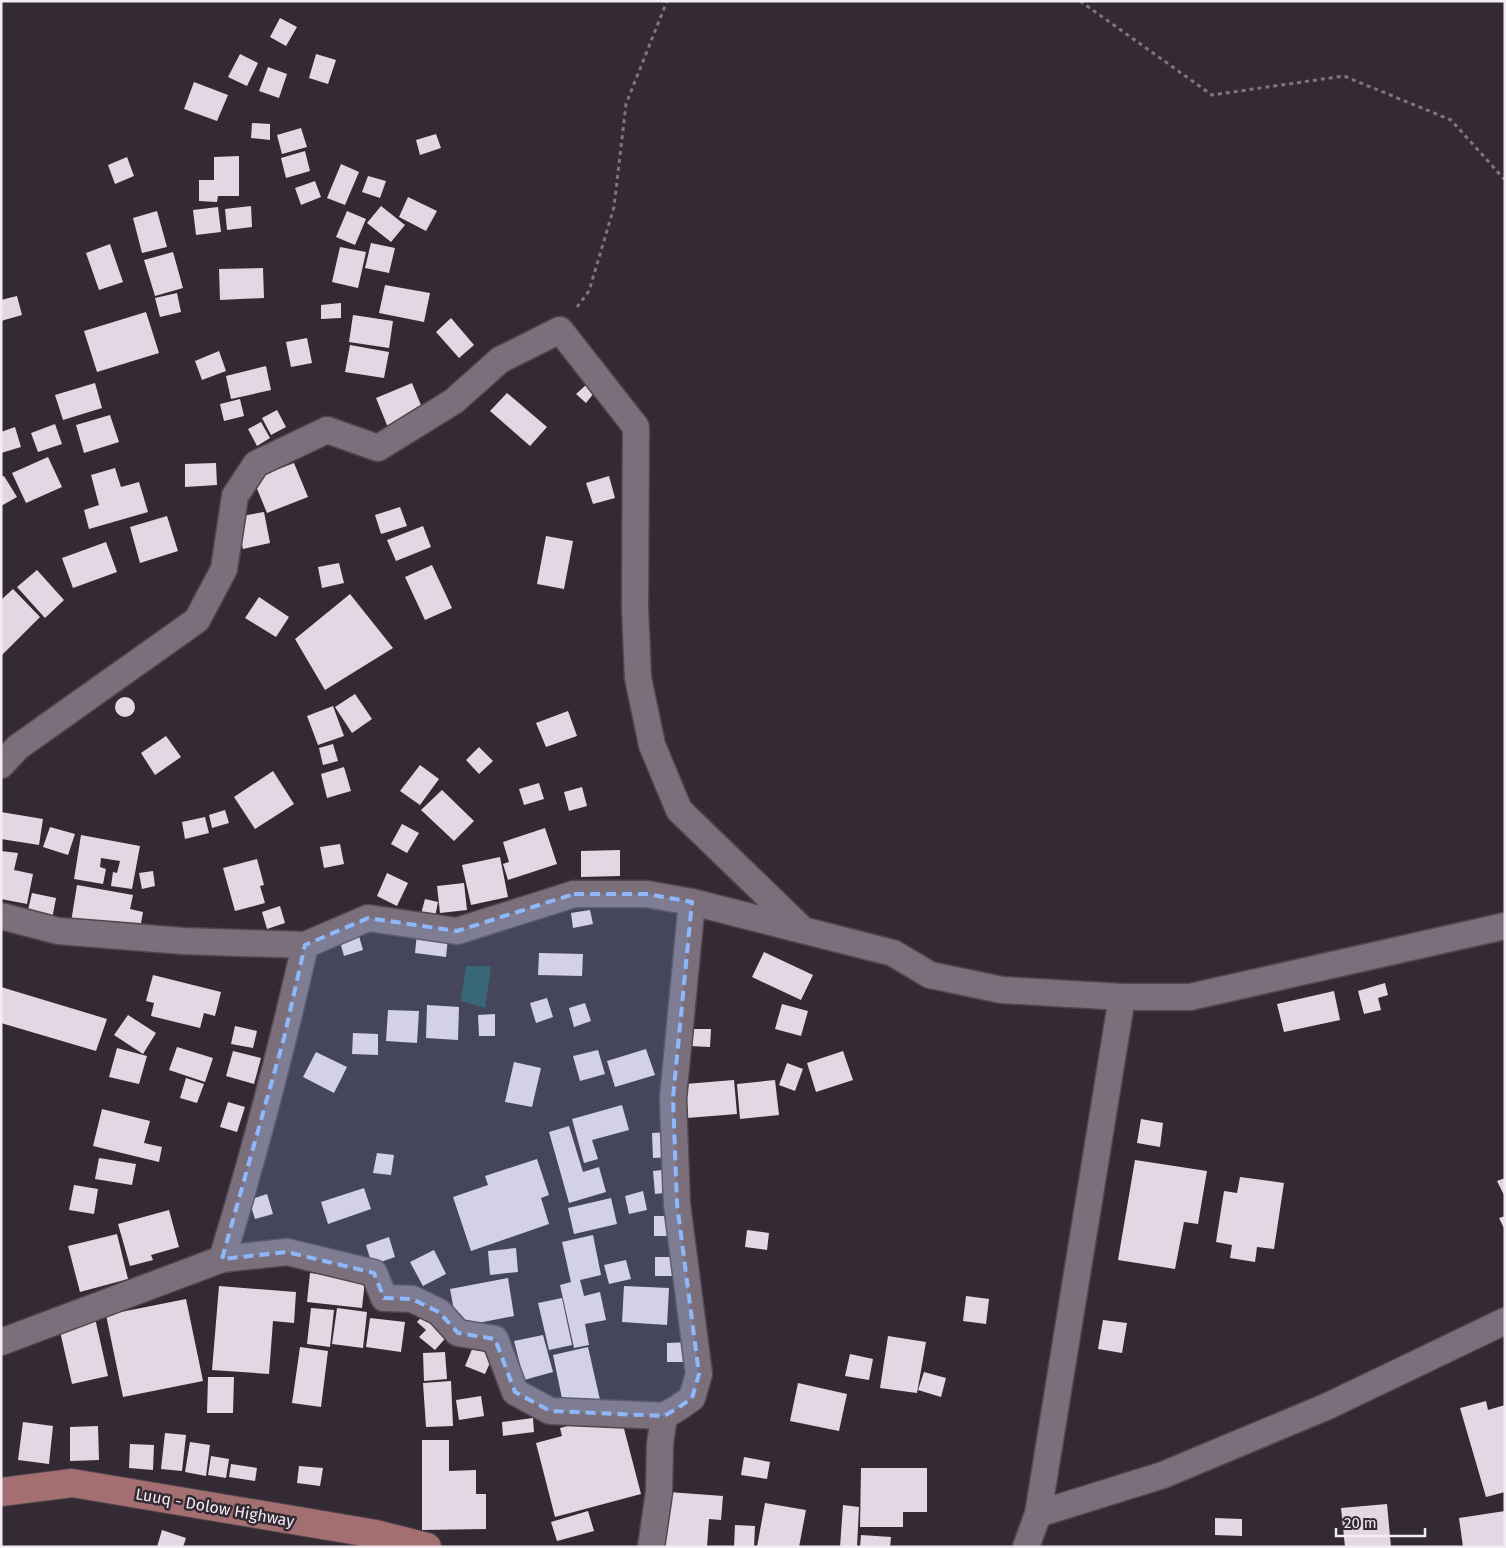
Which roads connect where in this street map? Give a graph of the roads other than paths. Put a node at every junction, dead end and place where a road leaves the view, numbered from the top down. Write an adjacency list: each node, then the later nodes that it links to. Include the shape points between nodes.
1 (1, 765): 5 (street, via 18,747 197,620 224,569 235,496 256,464 327,430 378,448 454,401 500,360 560,330 636,427 638,678 652,745 679,810)
2 (692, 902): 5 (street); 6 (street, via 647,894 574,894 457,931 368,918); 11 (street, via 673,1098 678,1204 698,1374 692,1398)
3 (1, 916): 6 (street, via 58,931 182,941)
4 (1505, 926): 7 (street, via 1190,997)
5 (802, 930): 7 (street, via 893,953 930,975 1002,990)
6 (305, 945): 8 (street, via 280,1056)
7 (1122, 997): 13 (street)
8 (222, 1259): 10 (street); 11 (street, via 287,1252 374,1272 384,1298 412,1299 439,1312 458,1332 494,1339 515,1392 550,1411)
9 (1505, 1321): 13 (street, via 1328,1406 1172,1471)
10 (1, 1342)
11 (664, 1416): 15 (street, via 659,1492)
12 (1, 1492): 14 (main road, Luuq - Dolow Highway, via 72,1483 376,1534)
13 (1038, 1514): 16 (street)
14 (427, 1547)
15 (651, 1547)
16 (1026, 1547)

